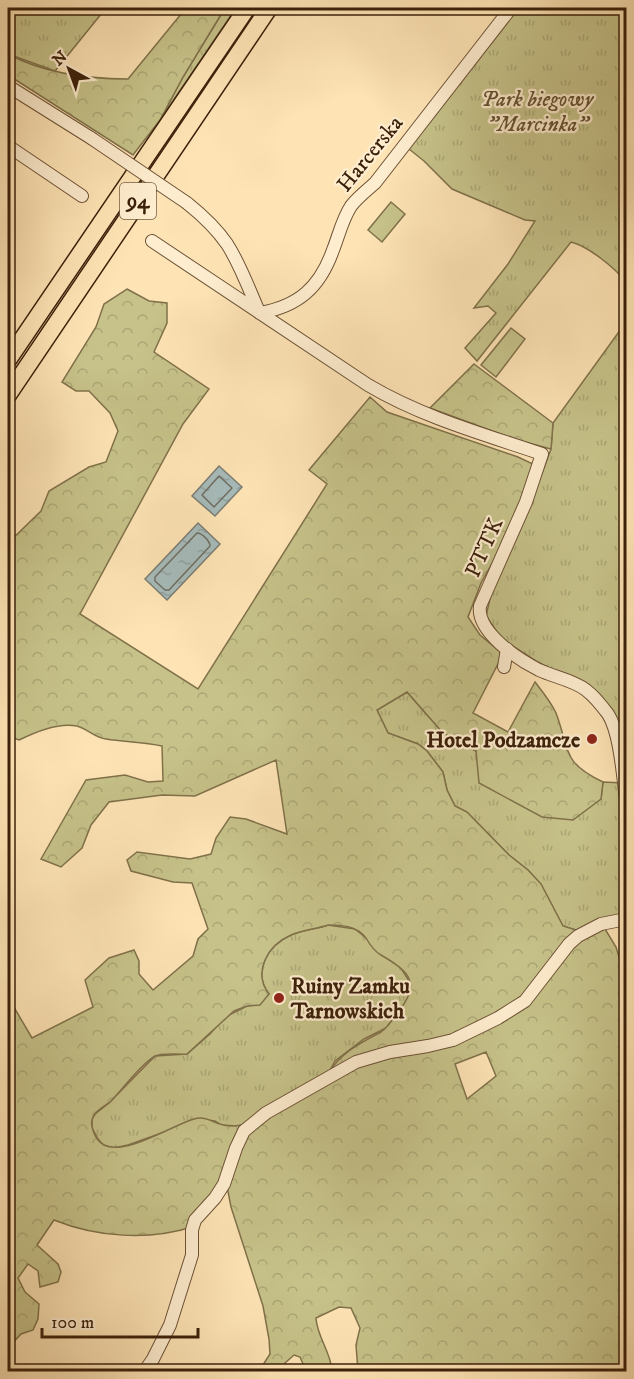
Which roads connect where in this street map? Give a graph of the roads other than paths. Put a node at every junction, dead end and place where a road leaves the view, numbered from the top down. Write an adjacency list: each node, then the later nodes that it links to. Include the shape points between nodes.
1 (247, 8): 9 (main road, 94)
2 (269, 8): 10 (main road, 94)
3 (511, 8): 8 (street, Harcerska, via 375,183 352,204 320,279 286,306)
4 (8, 86): 8 (street, bridge, via 187,203 210,223 243,273)
5 (8, 146): 6 (street)
6 (82, 196)
7 (152, 241): 8 (street)
8 (260, 313): 11 (street, PTTK, via 399,403 542,454 526,502 480,606 484,624)
9 (8, 360)
10 (8, 395)
11 (507, 649): 12 (street); 13 (street, PTTK, via 540,670 585,689 609,716)
12 (504, 668)
13 (627, 800)
14 (627, 919): 15 (street, via 588,928 569,944 525,1001 498,1018 453,1040 356,1062 266,1113 244,1131 224,1184 195,1220 192,1255 170,1325)
15 (144, 1371)

